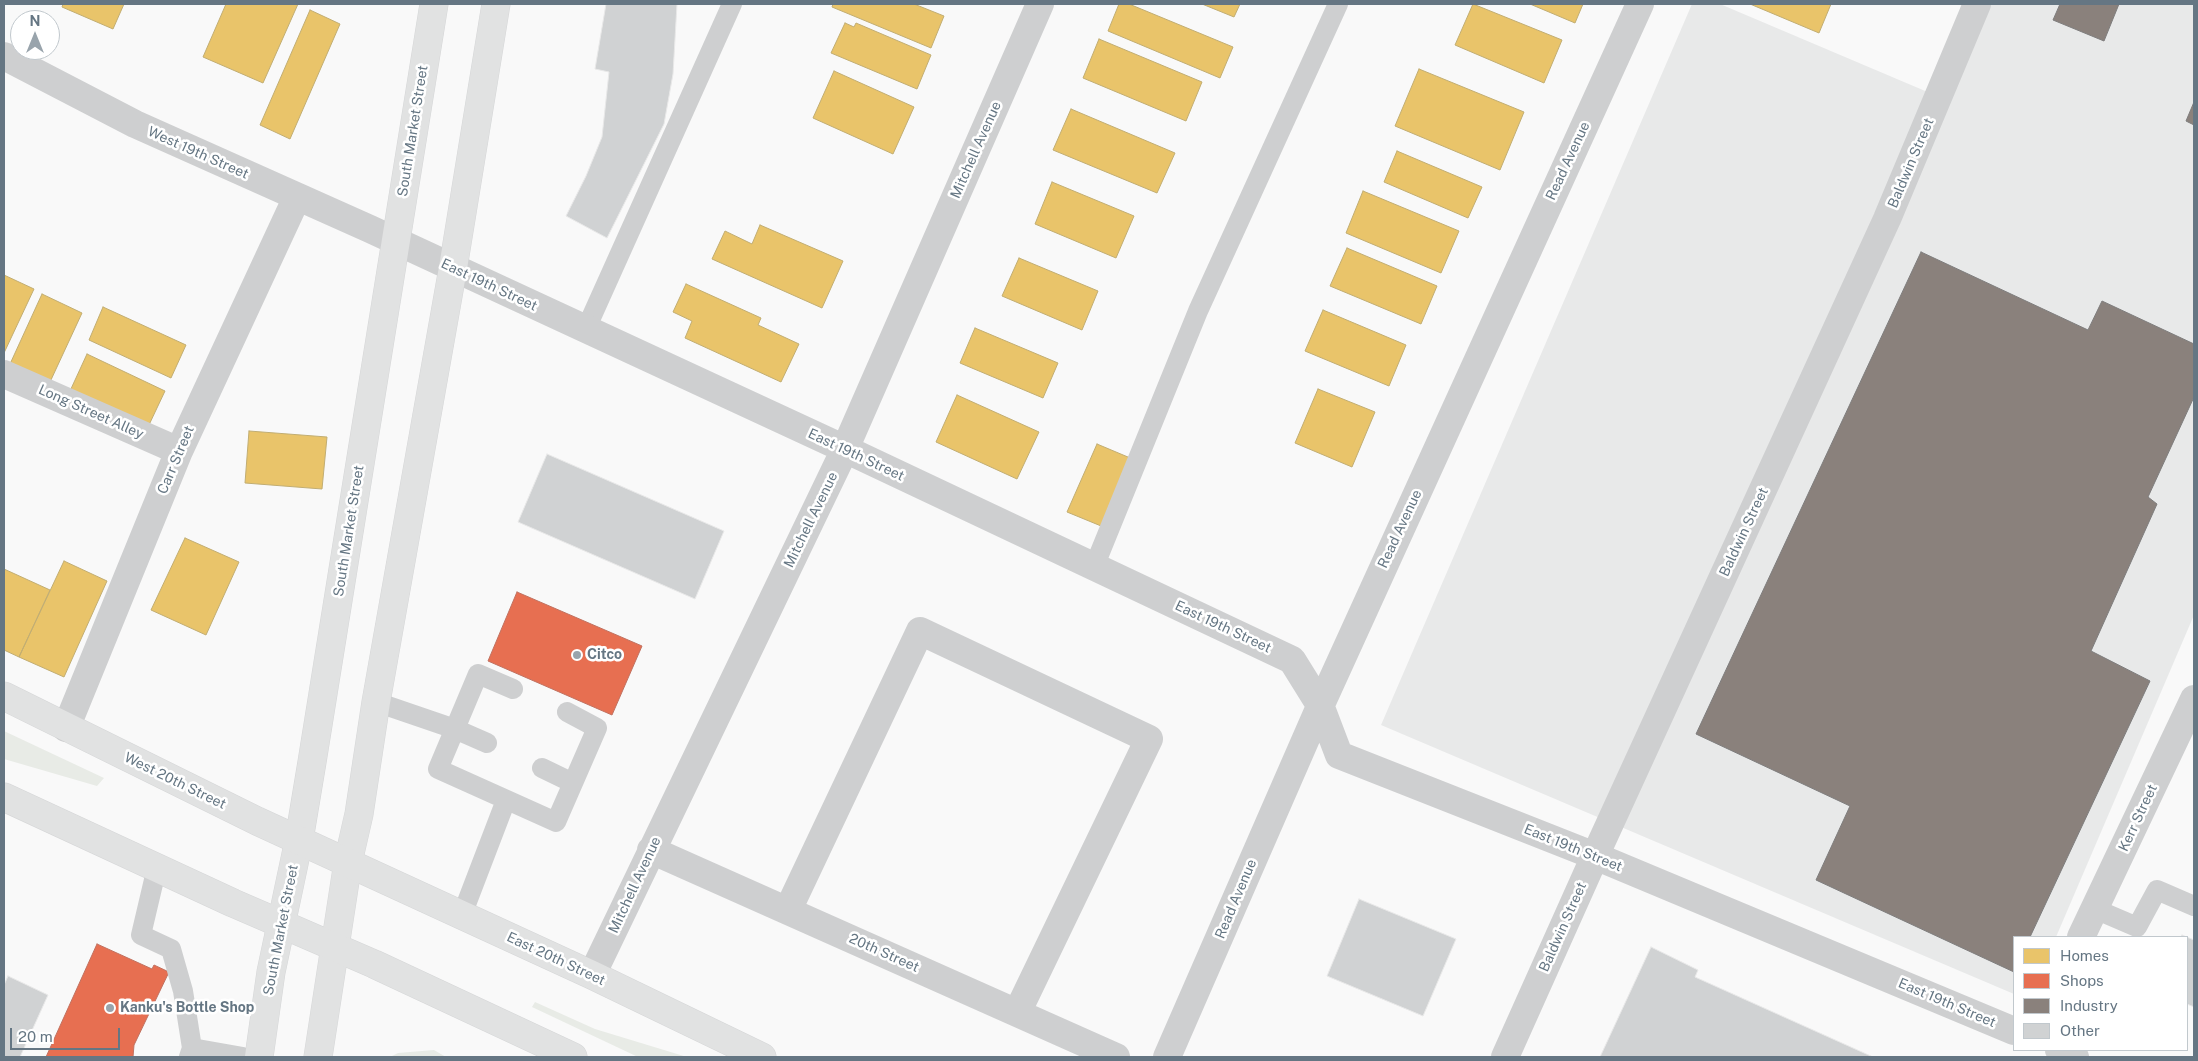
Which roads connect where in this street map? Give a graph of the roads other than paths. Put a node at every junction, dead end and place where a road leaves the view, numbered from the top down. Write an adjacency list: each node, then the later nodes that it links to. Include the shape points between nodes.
1 (434, 4): 10 (main road, South Market Street)
2 (496, 4): 11 (main road)
3 (732, 4): 12 (lane)
4 (1040, 4): 14 (street, Mitchell Avenue)
5 (1338, 4): 16 (lane, via 1198,311)
6 (1640, 4): 21 (street, Read Avenue)
7 (1978, 4): 32 (street, Baldwin Street, via 1887,219)
8 (4, 56): 9 (street, West 19th Street, via 135,124)
9 (297, 198): 10 (street, West 19th Street); 15 (street, Carr Street)
10 (396, 242): 11 (street, East 19th Street); 30 (main road, South Market Street)
11 (453, 268): 12 (street, East 19th Street); 20 (main road)
12 (586, 329): 14 (street, East 19th Street)
13 (4, 374): 15 (street, Long Street Alley)
14 (845, 449): 16 (street, East 19th Street); 31 (street, Mitchell Avenue)
15 (179, 451): 23 (street, Carr Street)
16 (1094, 567): 21 (street, East 19th Street, via 1292,660)
17 (512, 689): 24 (lane, via 478,674)
18 (4, 696): 23 (main road, West 20th Street)
19 (2194, 699): 36 (street, Kerr Street)
20 (376, 702): 24 (lane); 33 (main road, via 359,814)
21 (1320, 705): 32 (street, East 19th Street, via 1339,756); 53 (street, Read Avenue)
22 (567, 712): 27 (lane, via 597,728)
23 (66, 728): 30 (main road, West 20th Street)
24 (455, 729): 25 (lane); 29 (lane, via 438,770)
25 (487, 743)
26 (542, 768): 27 (lane)
27 (573, 783): 29 (lane, via 556,822)
28 (4, 797): 34 (main road)
29 (506, 800): 38 (lane)
30 (299, 840): 33 (main road, West 20th Street); 39 (main road, South Market Street)
31 (651, 850): 37 (street, 20th Street); 42 (street, Mitchell Avenue)
32 (1595, 856): 44 (street, East 19th Street); 54 (street, Baldwin Street)
33 (348, 862): 38 (main road, East 20th Street); 41 (main road)
34 (157, 867): 39 (main road); 46 (lane, via 142,935 171,949 183,991)
35 (2194, 904): 36 (lane, via 2156,890 2137,927)
36 (2095, 909): 40 (street, Kerr Street)
37 (788, 910): 43 (street, 20th Street); 43 (street, via 920,631 1149,739)
38 (462, 915): 42 (main road, East 20th Street)
39 (281, 924): 41 (main road); 48 (main road, South Market Street)
40 (2082, 936)
41 (335, 947): 49 (main road); 50 (main road)
42 (592, 975): 51 (main road, East 20th Street)
43 (1017, 1013): 52 (street, 20th Street)
44 (2013, 1030)
45 (2061, 1051): 55 (street)
46 (190, 1053): 47 (lane)
47 (242, 1057)
48 (259, 1057)
49 (318, 1057)
50 (573, 1057)
51 (762, 1057)
52 (1116, 1057)
53 (1167, 1057)
54 (1505, 1057)
55 (2075, 1057)

